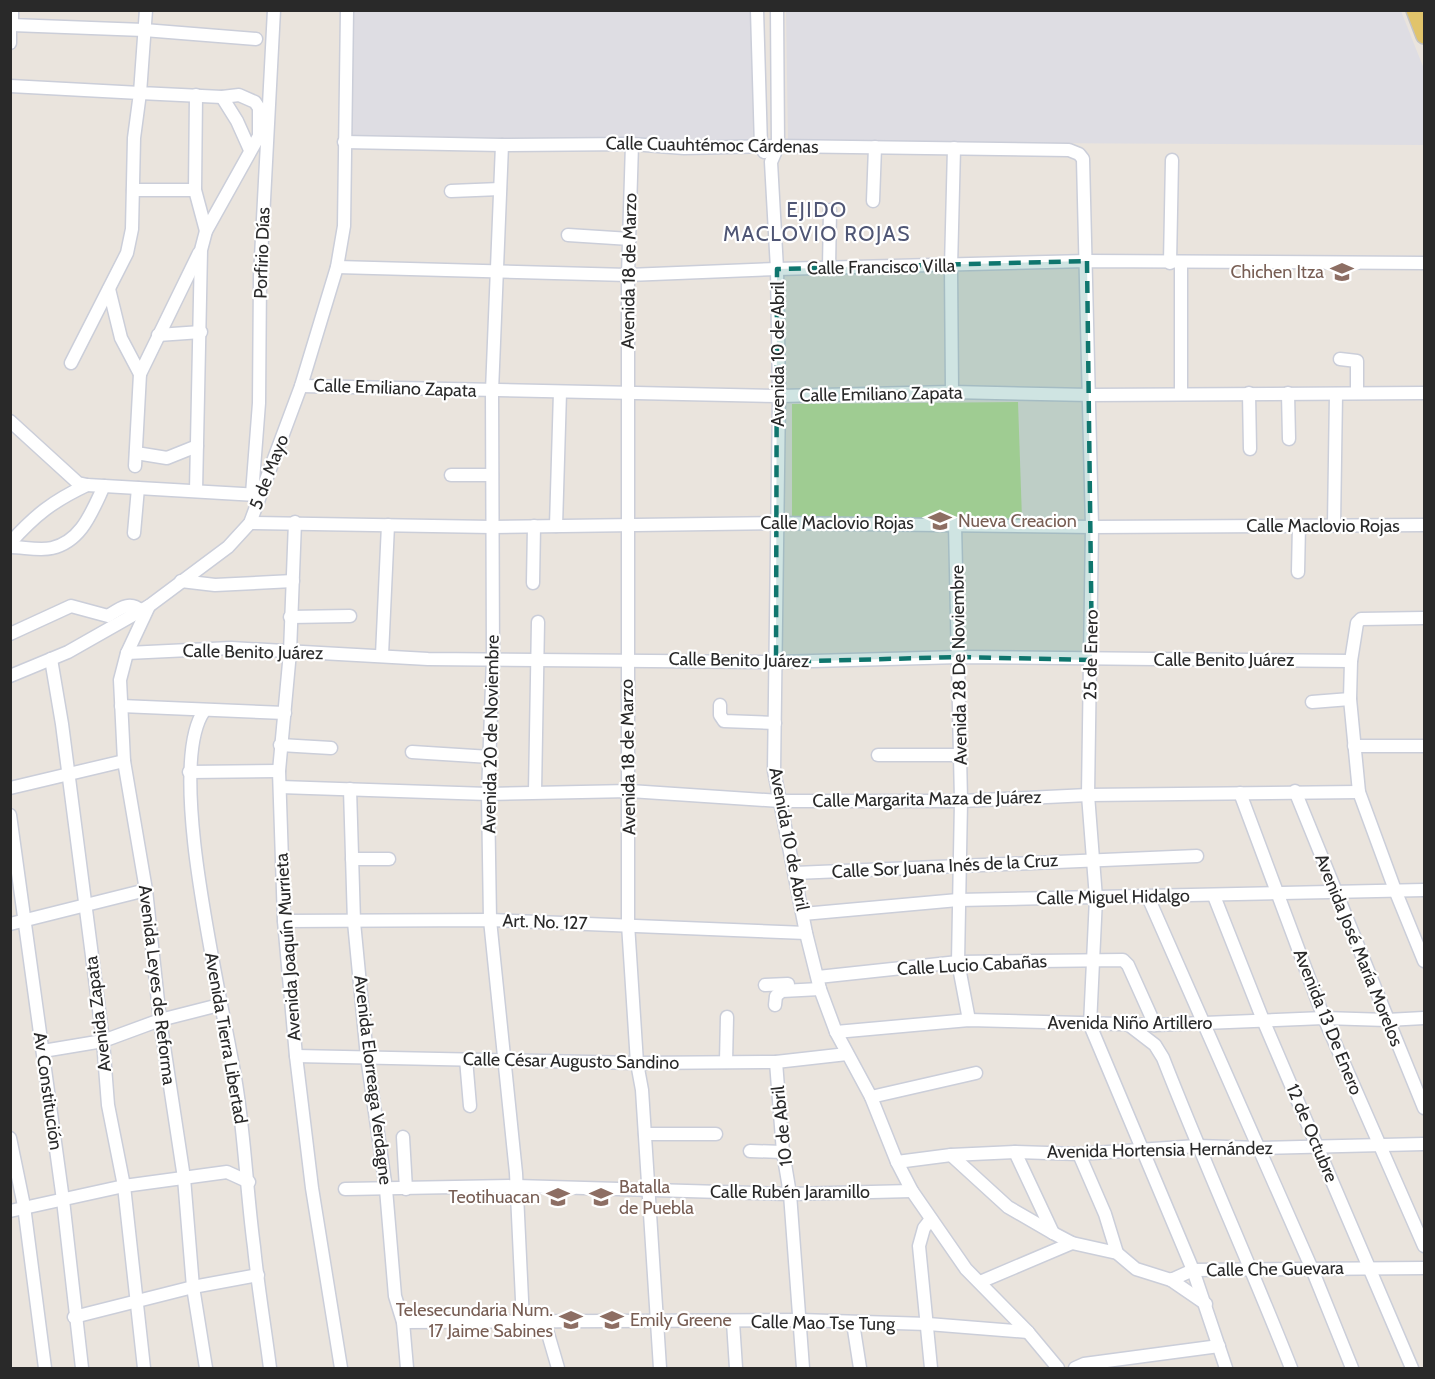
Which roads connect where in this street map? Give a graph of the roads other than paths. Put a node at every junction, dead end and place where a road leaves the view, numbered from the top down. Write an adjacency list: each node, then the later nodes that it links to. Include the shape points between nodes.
1 (12, 10): 8 (street)
2 (146, 10): 9 (street)
3 (274, 10): 71 (street, Porfirio Días)
4 (346, 10): 17 (street, 5 de Mayo)
5 (757, 10): 21 (street)
6 (777, 10): 20 (street)
7 (1414, 10): 10 (main road)
8 (11, 25): 9 (street); 12 (street)
9 (144, 30): 11 (street); 15 (street)
10 (1425, 36)
11 (256, 39)
12 (10, 43)
13 (10, 86): 15 (street)
14 (196, 95): 15 (street); 16 (street); 30 (street)
15 (140, 96): 29 (street)
16 (222, 97): 24 (street); 24 (street, via 239,95 259,108 259,136)
17 (344, 142): 19 (street, Calle Cuauhtémoc Cárdenas); 41 (street, 5 de Mayo, via 344,226)
18 (632, 144): 19 (street, Calle Cuauhtémoc Cárdenas); 21 (street, Calle Cuauhtémoc Cárdenas); 36 (street, Avenida 18 de Marzo)
19 (502, 145): 28 (street, Avenida 20 de Noviembre)
20 (778, 146): 21 (street, Calle Cuauhtémoc Cárdenas); 22 (street, Calle Cuauhtémoc Cárdenas); 27 (street)
21 (761, 147): 27 (street)
22 (875, 147): 23 (street, Calle Cuauhtémoc Cárdenas); 32 (street)
23 (954, 148): 25 (street, Calle Cuauhtémoc Cárdenas, via 1069,150); 42 (street)
24 (250, 150): 34 (street)
25 (1079, 154): 38 (street, 25 de Enero, via 1085,165)
26 (1172, 160): 39 (street)
27 (771, 162): 43 (street, Avenida 10 de Abril)
28 (500, 189): 31 (street); 45 (street, Avenida 20 de Noviembre)
29 (133, 190): 30 (street); 47 (street, via 128,253)
30 (195, 190): 34 (street)
31 (451, 191)
32 (873, 201)
33 (830, 210): 44 (street)
34 (206, 231): 37 (street)
35 (568, 235): 36 (street)
36 (630, 239): 46 (street, Avenida 18 de Marzo)
37 (201, 250): 48 (street); 49 (street)
38 (1088, 261): 39 (street, Calle Francisco Villa); 42 (street, Calle Francisco Villa); 64 (street, 25 de Enero)
39 (1175, 263): 40 (street, Calle Francisco Villa); 58 (street)
40 (1425, 263)
41 (337, 267): 45 (street, Calle Francisco Villa); 53 (street, 5 de Mayo)
42 (951, 267): 44 (street, Calle Francisco Villa); 56 (street)
43 (777, 268): 44 (street, Calle Francisco Villa); 46 (street, Calle Francisco Villa); 65 (street, Avenida 10 de Abril)
44 (829, 268)
45 (498, 271): 46 (street, Calle Francisco Villa); 54 (street, Avenida 20 de Noviembre)
46 (628, 276): 57 (street, Avenida 18 de Marzo)
47 (109, 289): 51 (street); 52 (street, via 121,338)
48 (201, 332): 49 (street); 68 (street)
49 (158, 335): 52 (street)
50 (1340, 359): 61 (street, via 1357,361)
51 (71, 363)
52 (140, 374): 70 (street)
53 (301, 386): 54 (street, Calle Emiliano Zapata); 72 (street, 5 de Mayo)
54 (492, 391): 55 (street, Calle Emiliano Zapata); 75 (street, Avenida 20 de Noviembre)
55 (560, 392): 57 (street, Calle Emiliano Zapata); 90 (street)
56 (952, 392): 64 (street, Calle Emiliano Zapata); 65 (street, Calle Emiliano Zapata)
57 (628, 393): 65 (street, Calle Emiliano Zapata); 92 (street, Avenida 18 de Marzo)
58 (1180, 393): 59 (street, Calle Emiliano Zapata); 64 (street, Calle Emiliano Zapata)
59 (1250, 393): 60 (street, Calle Emiliano Zapata); 69 (street)
60 (1288, 393): 63 (street, Calle Emiliano Zapata); 67 (street)
61 (1357, 393): 62 (street, Calle Emiliano Zapata); 63 (street, Calle Emiliano Zapata)
62 (1425, 393)
63 (1336, 394): 87 (street)
64 (1090, 395): 93 (street, 25 de Enero)
65 (778, 396): 83 (street, Avenida 10 de Abril)
66 (10, 421): 76 (street, via 67,474)
67 (1289, 440)
68 (197, 446): 70 (street, via 167,458); 79 (street)
69 (1250, 449)
70 (136, 453): 73 (street)
71 (254, 458): 72 (street); 80 (street, Porfirio Días)
72 (274, 461): 80 (street, 5 de Mayo)
73 (135, 466)
74 (451, 475): 75 (street)
75 (492, 475): 91 (street, Avenida 20 de Noviembre)
76 (87, 485): 77 (street); 95 (street, via 33,517)
77 (104, 486): 78 (street); 95 (street, via 87,521 67,542 51,549)
78 (138, 488): 79 (street); 94 (street)
79 (196, 491): 80 (street)
80 (257, 495): 82 (street, 5 de Mayo)
81 (296, 522): 82 (street, Calle Maclovio Rojas); 85 (street, Calle Maclovio Rojas); 98 (street, Avenida Joaquín Murrieta)
82 (250, 523): 97 (street, 5 de Mayo, via 228,546)
83 (776, 523): 84 (street, Calle Maclovio Rojas); 92 (street, Calle Maclovio Rojas); 116 (street, Avenida 10 de Abril)
84 (955, 524): 93 (street, Calle Maclovio Rojas); 109 (street, Avenida 28 De Noviembre)
85 (388, 525): 91 (street, Calle Maclovio Rojas); 108 (street)
86 (1299, 525): 87 (street, Calle Maclovio Rojas); 93 (street, Calle Maclovio Rojas); 96 (street)
87 (1334, 525): 88 (street, Calle Maclovio Rojas)
88 (1425, 525)
89 (534, 526): 90 (street, Calle Maclovio Rojas); 91 (street, Calle Maclovio Rojas); 99 (street)
90 (556, 526): 92 (street, Calle Maclovio Rojas)
91 (492, 527): 110 (street, Avenida 20 de Noviembre)
92 (628, 527): 112 (street, Avenida 18 de Marzo)
93 (1092, 527): 114 (street, 25 de Enero)
94 (134, 533)
95 (10, 545)
96 (1298, 572)
97 (181, 581): 98 (street, via 215,585); 100 (street, 5 de Mayo)
98 (293, 581): 102 (street, Avenida Joaquín Murrieta)
99 (533, 583)
100 (145, 608): 105 (street, via 127,605 108,616 71,606); 107 (street, Avenida Leyes de Reforma); 113 (street, 5 de Mayo)
101 (350, 616): 102 (street)
102 (290, 617): 106 (street, Avenida Joaquín Murrieta)
103 (1425, 618): 115 (street, via 1361,619)
104 (538, 622): 111 (street)
105 (10, 634)
106 (290, 652): 107 (street, Calle Benito Juárez, via 231,648); 108 (street, Calle Benito Juárez); 123 (street, Avenida Joaquín Murrieta)
107 (127, 653): 121 (street, Avenida Leyes de Reforma, via 120,680)
108 (382, 655): 110 (street, Calle Benito Juárez)
109 (960, 657): 114 (street, Calle Benito Juárez); 116 (street, Calle Benito Juárez); 131 (street, Avenida 28 De Noviembre)
110 (493, 658): 111 (street, Calle Benito Juárez); 132 (street, Avenida 20 de Noviembre)
111 (537, 658): 112 (street, Calle Benito Juárez); 142 (street)
112 (627, 658): 116 (street, Calle Benito Juárez); 140 (street, Avenida 18 de Marzo)
113 (51, 659): 117 (street, 5 de Mayo); 136 (street, Avenida Zapata)
114 (1092, 660): 115 (street, Calle Benito Juárez); 146 (street, 25 de Enero)
115 (1351, 661): 118 (street)
116 (776, 662): 124 (street, Avenida 10 de Abril)
117 (10, 676)
118 (1350, 699): 119 (street); 126 (street)
119 (1312, 702)
120 (720, 705): 124 (street, via 724,721)
121 (121, 706): 122 (street); 133 (street, Avenida Leyes de Reforma)
122 (204, 711): 123 (street); 135 (street, Avenida Tierra Libertad, via 191,742)
123 (285, 713): 125 (street, Avenida Joaquín Murrieta)
124 (775, 723): 147 (street, Avenida 10 de Abril, via 774,771)
125 (280, 745): 128 (street); 134 (street, Avenida Joaquín Murrieta)
126 (1354, 746): 127 (street); 143 (street)
127 (1425, 746)
128 (331, 748)
129 (412, 752): 132 (street)
130 (878, 755): 131 (street)
131 (961, 755): 148 (street, Avenida 28 De Noviembre)
132 (490, 757): 145 (street, Avenida 20 de Noviembre)
133 (124, 761): 136 (street); 156 (street, Avenida Leyes de Reforma)
134 (279, 771): 135 (street); 137 (street, Avenida Joaquín Murrieta)
135 (189, 772): 179 (street, Avenida Tierra Libertad)
136 (68, 773): 138 (street); 165 (street, Avenida Zapata)
137 (280, 787): 139 (street, Calle Margarita Maza de Juárez); 168 (street, Avenida Joaquín Murrieta)
138 (10, 788)
139 (350, 789): 145 (street, Calle Margarita Maza de Juárez); 151 (street, Avenida Elorreaga Verdagne)
140 (630, 791): 142 (street, Calle Margarita Maza de Juárez); 147 (street, Calle Margarita Maza de Juárez); 172 (street, Avenida 18 de Marzo)
141 (1295, 791): 143 (street, Calle Margarita Maza de Juárez); 144 (street, Calle Margarita Maza de Juárez); 159 (street, Avenida José María Morelos)
142 (534, 792): 145 (street, Calle Margarita Maza de Juárez)
143 (1359, 792): 157 (street)
144 (1240, 793): 146 (street, Calle Margarita Maza de Juárez); 160 (street, Avenida 13 De Enero)
145 (488, 794): 167 (street, Avenida 20 de Noviembre)
146 (1088, 795): 148 (street, Calle Margarita Maza de Juárez); 153 (street, 25 de Enero)
147 (780, 801): 148 (street, Calle Margarita Maza de Juárez); 155 (street, Avenida 10 de Abril)
148 (961, 801): 154 (street, Avenida 28 De Noviembre)
149 (10, 815): 169 (street, Av Constitución)
150 (1197, 856): 153 (street, Calle Sor Juana Inés de la Cruz)
151 (352, 859): 152 (street); 170 (street, Avenida Elorreaga Verdagne)
152 (389, 859)
153 (1095, 860): 154 (street, Calle Sor Juana Inés de la Cruz); 163 (street, 25 de Enero)
154 (958, 865): 155 (street, Calle Sor Juana Inés de la Cruz); 164 (street, Avenida 28 De Noviembre)
155 (795, 873): 166 (street, Avenida 10 de Abril)
156 (146, 890): 165 (street); 184 (street, Avenida Leyes de Reforma)
157 (1395, 890): 158 (street, Calle Miguel Hidalgo); 159 (street, Calle Miguel Hidalgo); 175 (street)
158 (1425, 890)
159 (1335, 891): 160 (street, Calle Miguel Hidalgo); 187 (street, Avenida José María Morelos)
160 (1277, 892): 161 (street, Calle Miguel Hidalgo); 182 (street, Avenida 13 De Enero)
161 (1214, 896): 162 (street, Calle Miguel Hidalgo); 186 (street, 12 de Octubre)
162 (1148, 897): 163 (street, Calle Miguel Hidalgo); 189 (street)
163 (1096, 898): 164 (street, Calle Miguel Hidalgo); 174 (street, 25 de Enero)
164 (958, 900): 166 (street, Calle Miguel Hidalgo); 176 (street, Avenida 28 De Noviembre)
165 (84, 907): 169 (street); 193 (street, Avenida Zapata)
166 (803, 914): 173 (street, Avenida 10 de Abril)
167 (490, 920): 170 (street, Art. No. 127); 172 (street, Art. No. 127); 199 (street, Avenida 20 de Noviembre)
168 (284, 921): 170 (street, Art. No. 127); 196 (street, Avenida Joaquín Murrieta)
169 (24, 922): 171 (street); 194 (street, Av Constitución)
170 (354, 922): 197 (street, Avenida Elorreaga Verdagne)
171 (10, 924)
172 (628, 924): 173 (street, Art. No. 127); 202 (street, Avenida 18 de Marzo)
173 (806, 933): 177 (street, Avenida 10 de Abril)
174 (1093, 960): 176 (street, Calle Lucio Cabañas); 188 (street, 25 de Enero); 191 (street, Calle Lucio Cabañas, via 1126,962)
175 (1425, 961)
176 (958, 962): 177 (street, Calle Lucio Cabañas); 185 (street, Avenida 28 De Noviembre)
177 (819, 983): 178 (street); 180 (street, via 782,991 776,996); 192 (street, Avenida 10 de Abril)
178 (765, 985)
179 (219, 1005): 184 (street); 224 (street, Avenida Tierra Libertad, via 237,1086)
180 (775, 1005)
181 (727, 1017): 200 (street)
182 (1324, 1018): 186 (street, Avenida Niño Artillero); 187 (street, Avenida Niño Artillero); 213 (street, Avenida 13 De Enero)
183 (1425, 1018): 187 (street, Avenida Niño Artillero)
184 (160, 1020): 193 (street); 223 (street, Avenida Leyes de Reforma)
185 (969, 1020): 188 (street, Avenida Niño Artillero); 192 (street, Avenida Niño Artillero)
186 (1263, 1020): 189 (street, Avenida Niño Artillero); 214 (street, 12 de Octubre)
187 (1387, 1020): 206 (street, Avenida José María Morelos)
188 (1090, 1024): 190 (street, Avenida Niño Artillero); 215 (street, 25 de Enero)
189 (1203, 1024): 191 (street, Avenida Niño Artillero); 216 (street)
190 (1129, 1025): 191 (street, Avenida Niño Artillero); 212 (street, via 1155,1045 1164,1058)
191 (1155, 1025)
192 (836, 1032): 195 (street, Avenida 10 de Abril)
193 (103, 1041): 194 (street); 225 (street, Avenida Zapata, via 108,1105)
194 (43, 1051): 233 (street, Av Constitución)
195 (847, 1054): 201 (street, Calle César Augusto Sandino); 204 (street, Avenida 10 de Abril)
196 (296, 1056): 197 (street, Calle César Augusto Sandino); 268 (street, Avenida Joaquín Murrieta, via 322,1264)
197 (367, 1056): 198 (street, Calle César Augusto Sandino); 228 (street, Avenida Elorreaga Verdagne)
198 (466, 1059): 199 (street, Calle César Augusto Sandino); 205 (street)
199 (503, 1059): 202 (street, Calle César Augusto Sandino); 226 (street, Avenida 20 de Noviembre)
200 (726, 1062): 201 (street, Calle César Augusto Sandino); 202 (street, Calle César Augusto Sandino)
201 (777, 1062): 218 (street, 10 de Abril)
202 (637, 1063): 207 (street, Avenida 18 de Marzo)
203 (976, 1073): 204 (street)
204 (872, 1097): 222 (street, Avenida 10 de Abril)
205 (470, 1106)
206 (1425, 1108)
207 (645, 1134): 208 (street); 230 (street, Avenida 18 de Marzo)
208 (716, 1134)
209 (403, 1137): 229 (street)
210 (10, 1138): 234 (street)
211 (1425, 1144): 213 (street, Avenida Hortensia Hernández)
212 (1197, 1146): 215 (street, Avenida Hortensia Hernández); 216 (street, Avenida Hortensia Hernández); 245 (street)
213 (1379, 1146): 214 (street, Avenida Hortensia Hernández); 239 (street, Avenida 13 De Enero)
214 (1318, 1147): 216 (street, Avenida Hortensia Hernández); 241 (street, 12 de Octubre)
215 (1140, 1148): 220 (street, Avenida Hortensia Hernández); 244 (street, 25 de Enero)
216 (1260, 1148): 243 (street)
217 (750, 1151): 218 (street)
218 (783, 1152): 232 (street, 10 de Abril)
219 (1015, 1152): 220 (street, Avenida Hortensia Hernández); 221 (street, Avenida Hortensia Hernández); 237 (street)
220 (1079, 1154): 240 (street, via 1106,1214)
221 (951, 1155): 222 (street, Avenida Hortensia Hernández); 237 (street, via 1008,1207)
222 (897, 1162): 231 (street, Avenida 10 de Abril)
223 (183, 1179): 224 (street, via 227,1172); 225 (street); 249 (street, Avenida Leyes de Reforma)
224 (249, 1182): 246 (street, Avenida Tierra Libertad)
225 (124, 1186): 233 (street); 250 (street, Avenida Zapata)
226 (516, 1186): 229 (street, Calle Rubén Jaramillo); 230 (street, Calle Rubén Jaramillo); 255 (street, Avenida 20 de Noviembre)
227 (345, 1189): 228 (street, Calle Rubén Jaramillo)
228 (386, 1189): 229 (street, Calle Rubén Jaramillo); 257 (street, Avenida Elorreaga Verdagne, via 395,1296)
229 (406, 1189)
230 (648, 1191): 232 (street, Calle Rubén Jaramillo); 256 (street, Avenida 18 de Marzo)
231 (912, 1191): 232 (street, Calle Rubén Jaramillo); 236 (street, Avenida 10 de Abril)
232 (790, 1194): 254 (street, 10 de Abril)
233 (63, 1200): 234 (street); 252 (street, Av Constitución)
234 (24, 1206): 235 (street); 263 (street)
235 (10, 1210)
236 (931, 1219): 248 (street, Avenida 10 de Abril, via 966,1269); 260 (street, via 919,1246)
237 (1053, 1233): 238 (street)
238 (1072, 1243): 240 (street); 248 (street)
239 (1425, 1246)
240 (1117, 1253): 247 (street, via 1136,1269)
241 (1370, 1268): 242 (street, Calle Che Guevara); 243 (street, Calle Che Guevara); 281 (street, 12 de Octubre)
242 (1425, 1268)
243 (1312, 1269): 245 (street, Calle Che Guevara); 280 (street)
244 (1193, 1270): 245 (street, Calle Che Guevara); 247 (street, Calle Che Guevara); 251 (street, 25 de Enero)
245 (1253, 1270): 279 (street)
246 (258, 1275): 249 (street); 267 (street, Avenida Tierra Libertad)
247 (1171, 1280): 251 (street)
248 (980, 1282): 261 (street, Avenida 10 de Abril)
249 (193, 1287): 250 (street); 266 (street, Avenida Leyes de Reforma)
250 (136, 1304): 252 (street); 265 (street, Avenida Zapata)
251 (1206, 1304): 262 (street, 25 de Enero)
252 (74, 1317): 264 (street, Av Constitución)
253 (544, 1320): 255 (street, Calle Mao Tse Tung); 256 (street, Calle Mao Tse Tung); 270 (street)
254 (799, 1320): 258 (street, Calle Mao Tse Tung); 259 (street, Calle Mao Tse Tung); 273 (street, 10 de Abril)
255 (523, 1321): 257 (street, Calle Mao Tse Tung)
256 (658, 1321): 258 (street, Calle Mao Tse Tung); 271 (street, Avenida 18 de Marzo)
257 (403, 1322): 269 (street, Avenida Elorreaga Verdagne)
258 (733, 1323): 272 (street)
259 (853, 1323): 260 (street, Calle Mao Tse Tung); 274 (street)
260 (928, 1324): 261 (street, Calle Mao Tse Tung); 275 (street)
261 (1028, 1332): 276 (street, Avenida 10 de Abril)
262 (1219, 1346): 277 (street); 278 (street, 25 de Enero)
263 (45, 1368)
264 (82, 1368)
265 (144, 1368)
266 (207, 1368)
267 (270, 1368)
268 (341, 1368)
269 (408, 1368)
270 (558, 1368)
271 (660, 1368)
272 (736, 1368)
273 (803, 1368)
274 (860, 1368)
275 (931, 1368)
276 (1058, 1368)
277 (1075, 1368)
278 (1226, 1368)
279 (1292, 1368)
280 (1352, 1368)
281 (1412, 1368)

